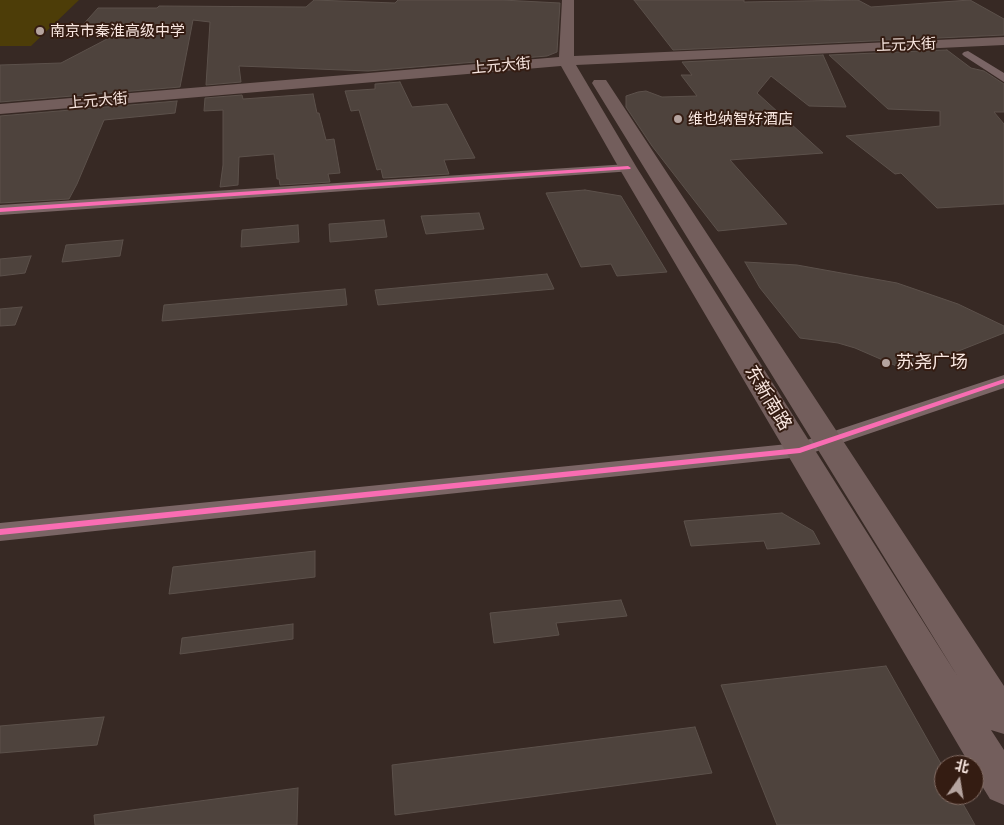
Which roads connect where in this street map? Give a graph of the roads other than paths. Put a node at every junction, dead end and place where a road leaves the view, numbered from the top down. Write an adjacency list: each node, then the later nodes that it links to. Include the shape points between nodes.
1 (568, 0): 5 (main road)
2 (1004, 42): 5 (main road, 上元大街)
3 (1004, 52): 4 (main road, 上元大街)
4 (968, 54): 5 (main road, 上元大街); 6 (street)
5 (579, 65): 7 (main road, 上元大街); 8 (main road, 上元大街); 9 (main road, 东新南路); 12 (main road, 东新南路)
6 (1004, 78)
7 (0, 109)
8 (0, 117)
9 (628, 168): 10 (street); 12 (main road, 东新南路)
10 (0, 210)
11 (1004, 381): 12 (street)
12 (813, 446): 13 (street); 14 (main road, 东新南路); 15 (main road, 东新南路)
13 (0, 532)
14 (1004, 718)
15 (1004, 786)

